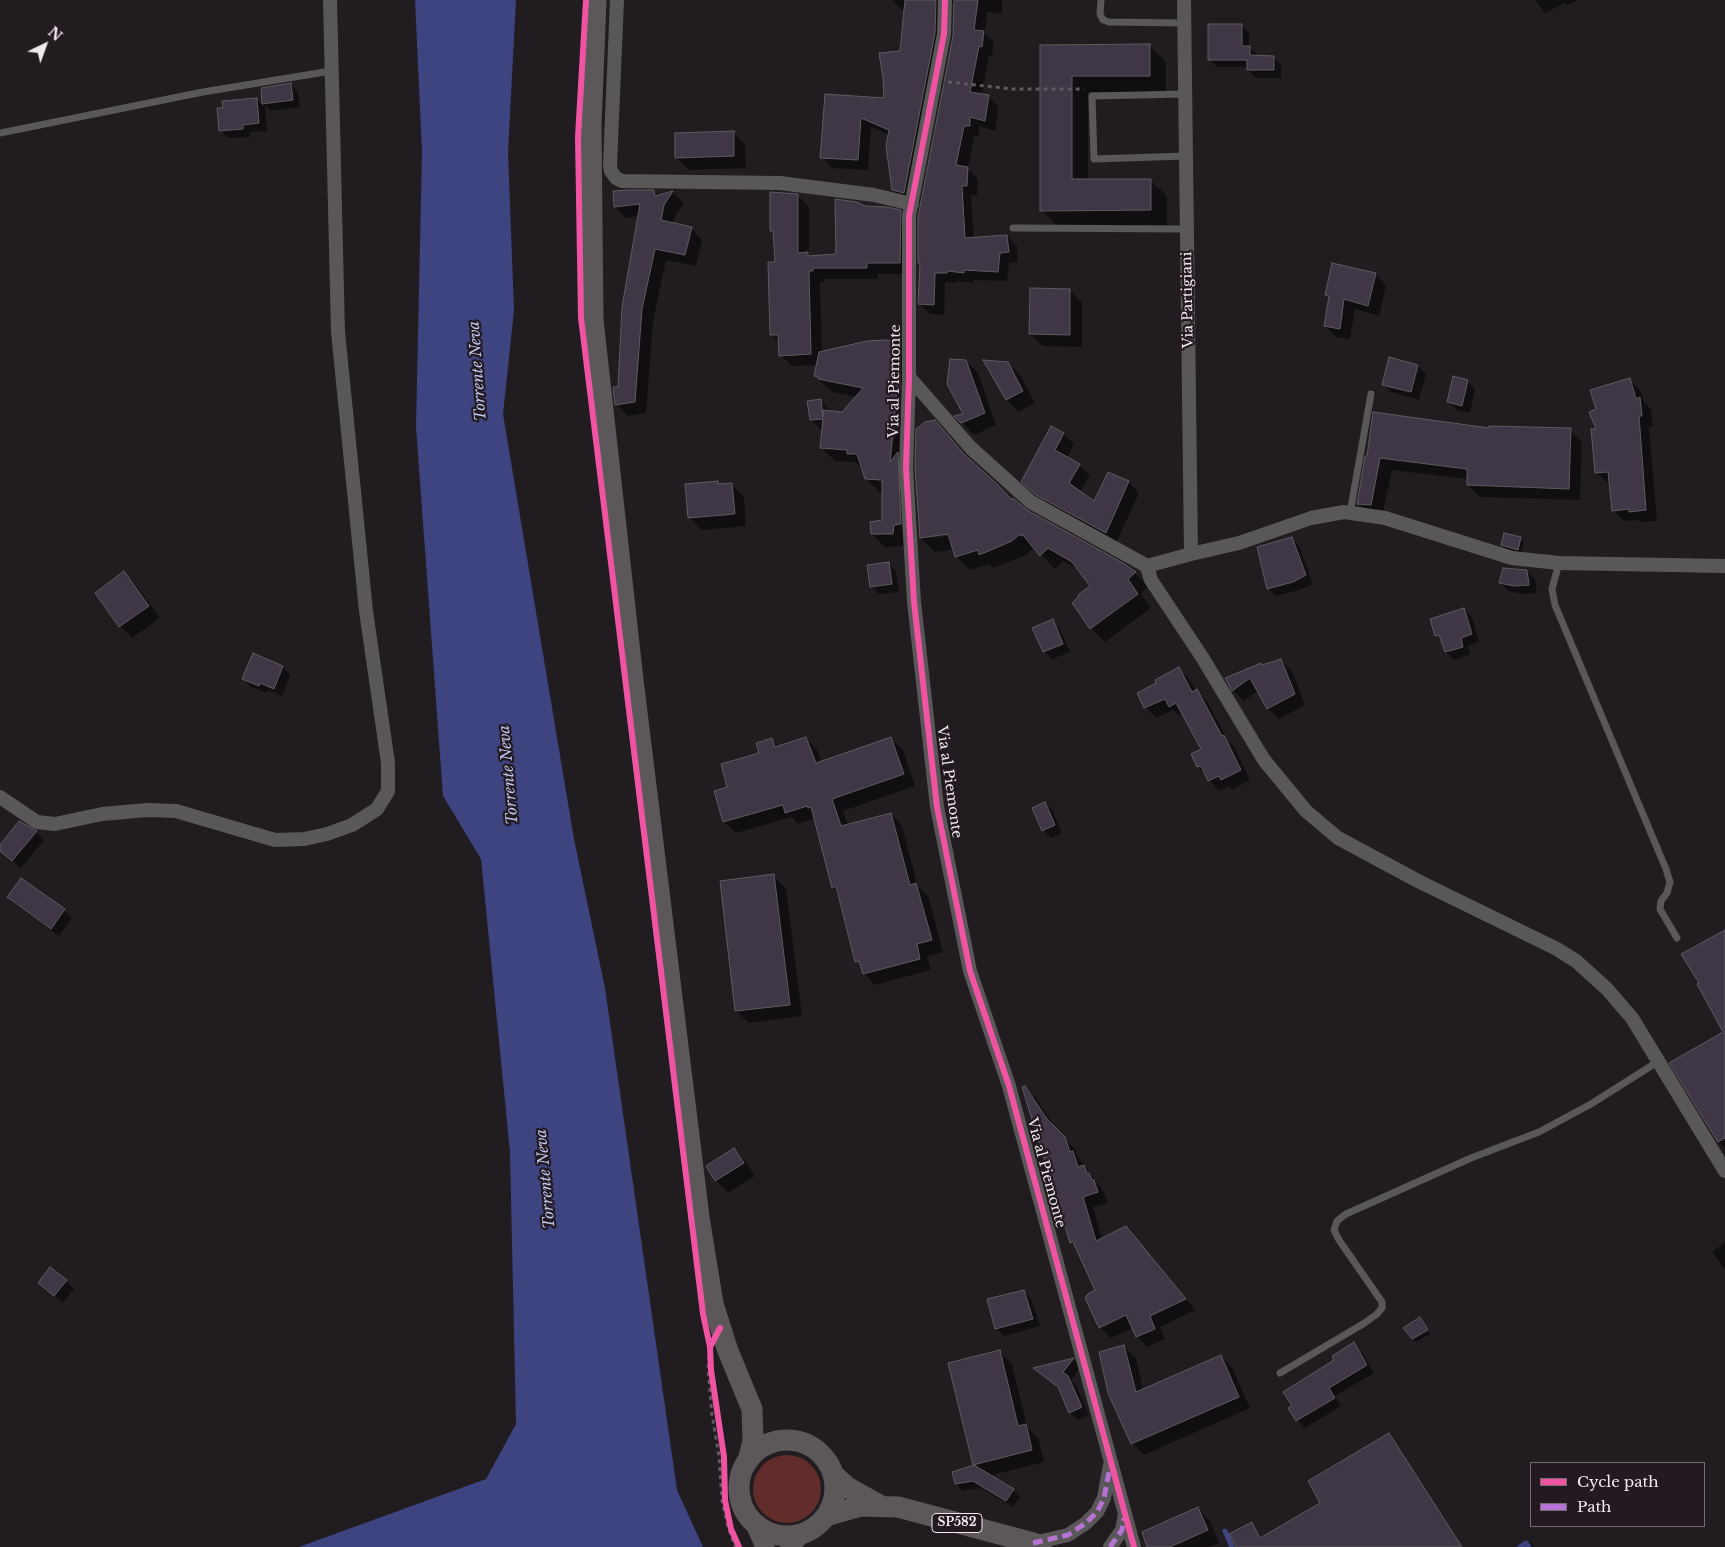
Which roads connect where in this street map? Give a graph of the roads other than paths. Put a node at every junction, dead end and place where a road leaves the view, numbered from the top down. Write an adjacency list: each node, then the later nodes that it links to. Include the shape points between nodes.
1 (330, 0): 8 (street)
2 (596, 0): 27 (main road, via 590,125 593,320 607,455 705,1257 720,1328)
3 (617, 0): 12 (street, via 610,164 616,178 622,181 780,183 874,195)
4 (945, 0): 12 (street, Via al Piemonte, via 944,34)
5 (1101, 0): 7 (lane, via 1100,14 1109,22)
6 (1184, 0): 7 (street, Via Partigiani)
7 (1184, 23): 9 (street, Via Partigiani)
8 (331, 71): 10 (lane, via 203,92); 22 (street, via 338,332 366,610 388,763 388,791 378,809 352,824 304,839 275,840 176,811 102,814 55,824 37,822)
9 (1185, 94): 11 (street, Via Partigiani); 11 (lane, via 1092,96 1094,159)
10 (0, 133)
11 (1186, 156): 14 (street, Via Partigiani)
12 (912, 204): 15 (street, Via al Piemonte, via 909,216)
13 (1013, 228): 14 (lane)
14 (1186, 229): 18 (street, Via Partigiani)
15 (909, 376): 20 (street, via 971,448 1031,502); 30 (street, Via al Piemonte, via 906,468 914,602 937,807 970,971 1009,1086)
16 (1371, 394): 17 (lane)
17 (1350, 513): 18 (street, via 1311,518 1239,543); 19 (street, via 1385,518 1512,558)
18 (1191, 554): 20 (street)
19 (1559, 563): 21 (street); 23 (lane, via 1552,589 1555,605 1666,869 1670,882 1660,909)
20 (1147, 566): 24 (street, via 1150,580 1202,657 1264,760 1306,812 1338,838 1576,961 1632,1018)
21 (1725, 566)
22 (0, 797)
23 (1678, 938)
24 (1660, 1061): 25 (street); 26 (lane, via 1539,1132 1471,1158 1346,1214 1337,1221 1334,1230 1338,1240 1382,1302 1382,1308 1363,1324)
25 (1725, 1170)
26 (1280, 1373)
27 (752, 1409): 28 (main road, via 772,1429); 29 (main road, via 753,1441)
28 (790, 1440): 29 (main road, via 764,1446); 31 (main road, via 818,1452)
29 (748, 1461): 35 (main road, via 741,1476 740,1493)
30 (1110, 1462): 33 (street, Via al Piemonte); 37 (street, Via al Piemonte, via 1104,1498 1097,1512 1068,1535)
31 (833, 1474): 32 (main road, Via al Piemonte / SP582, via 847,1487); 34 (main road, via 835,1495)
32 (881, 1506): 34 (main road, Via al Piemonte / SP582, via 861,1506); 37 (main road, Via al Piemonte / SP582)
33 (1125, 1514): 39 (street, via 1122,1530); 40 (street, Via al Piemonte)
34 (826, 1516): 36 (main road)
35 (754, 1522): 36 (main road, via 763,1529); 38 (main road)
36 (795, 1540)
37 (1037, 1545)
38 (765, 1547)
39 (1110, 1547)
40 (1134, 1547)

